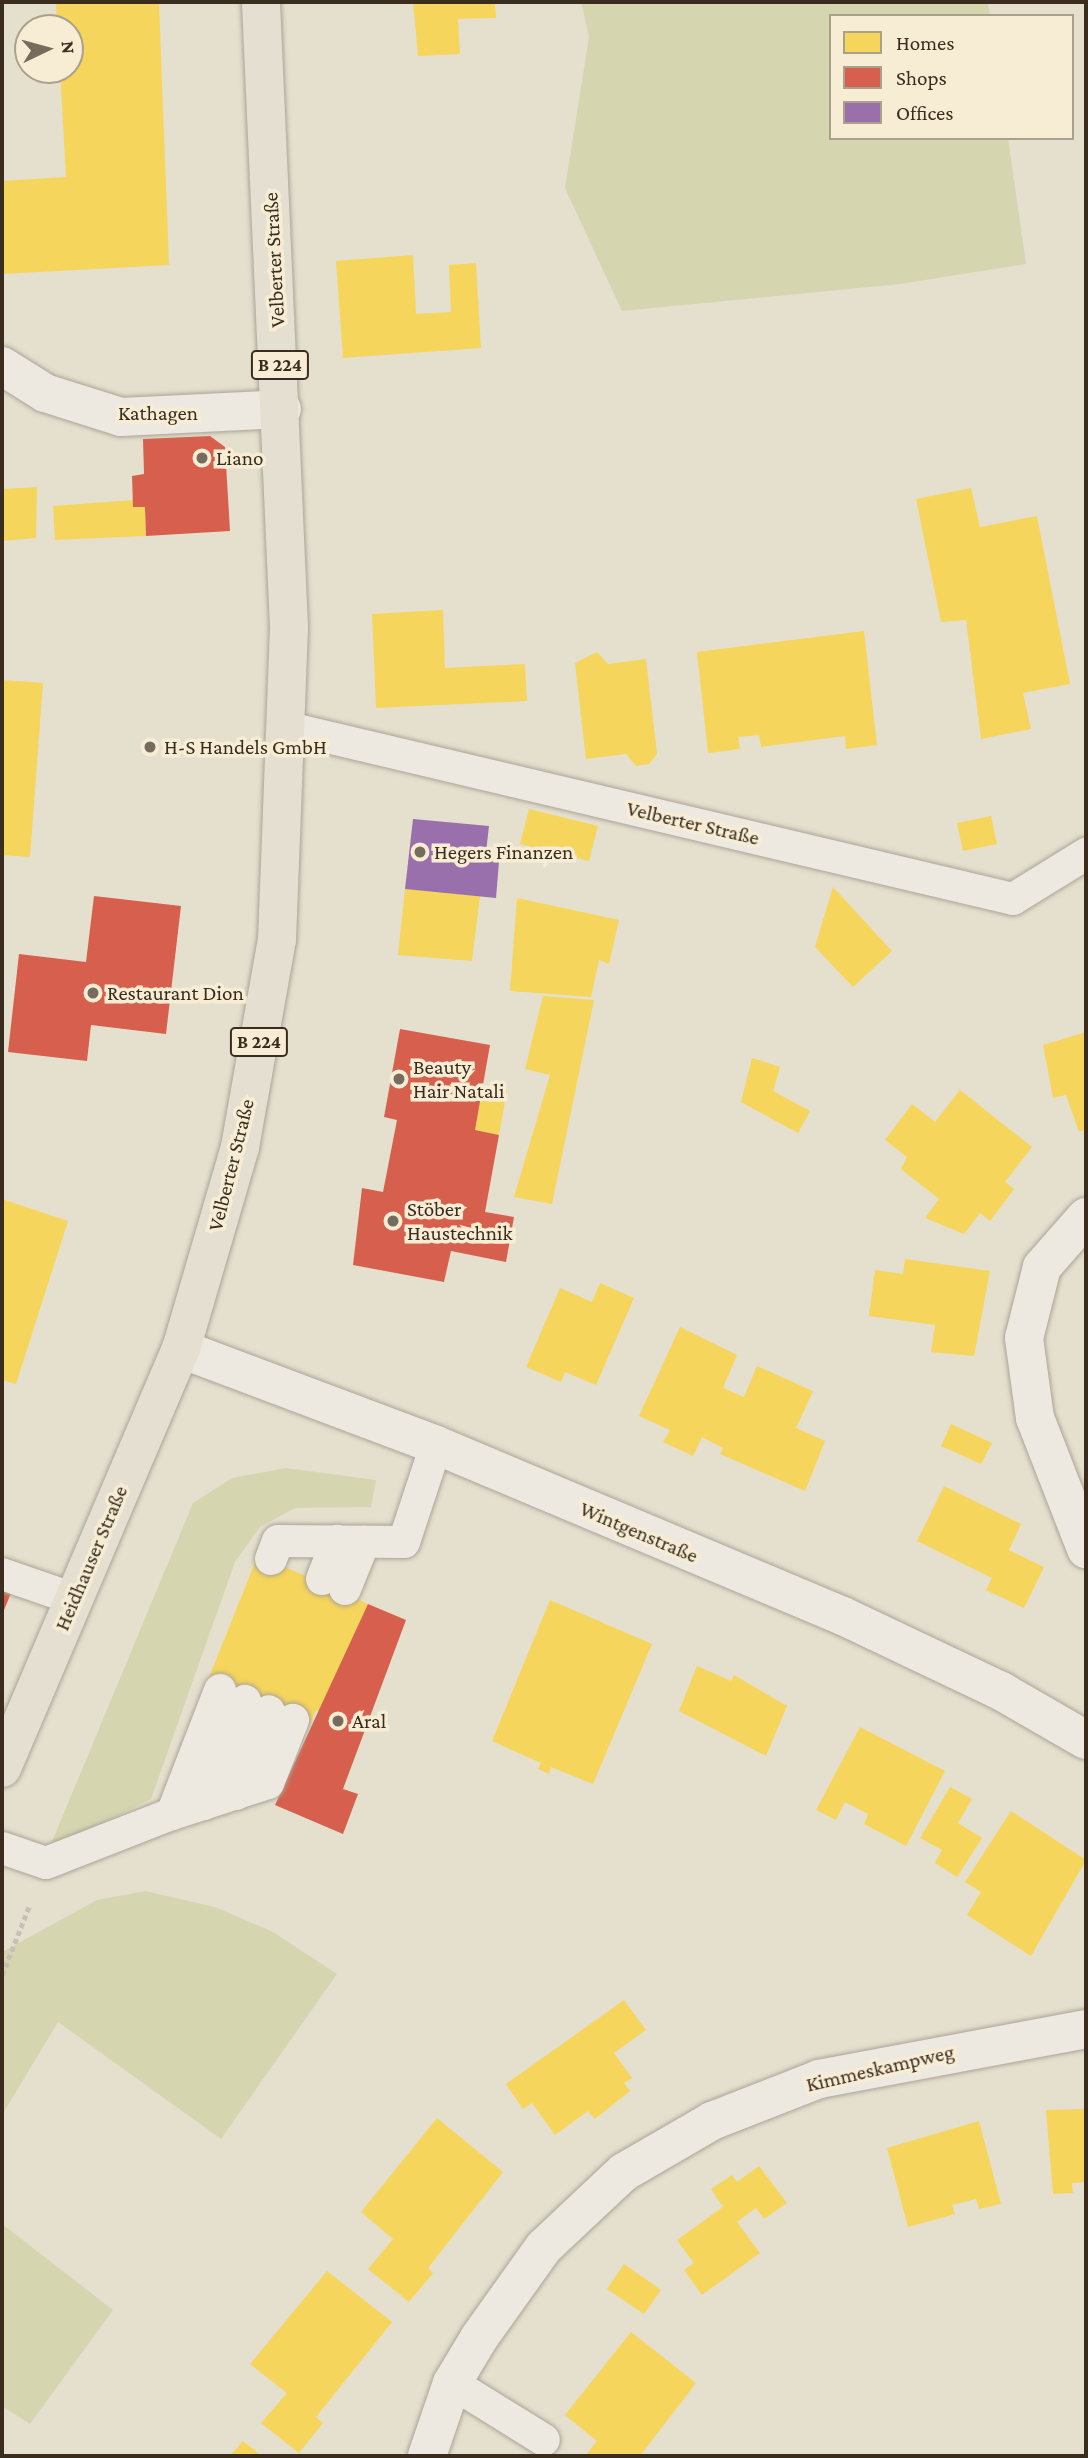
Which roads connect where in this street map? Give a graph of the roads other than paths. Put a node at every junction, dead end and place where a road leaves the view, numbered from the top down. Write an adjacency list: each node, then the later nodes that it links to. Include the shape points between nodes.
1 (261, 2): 3 (main road, Velberter Straße / B 224)
2 (2, 366): 3 (street, Kathagen, via 45,393 121,417)
3 (282, 409): 4 (main road, Velberter Straße / B 224)
4 (289, 728): 5 (lane, Velberter Straße, via 1013,899); 7 (main road, Velberter Straße / B 224, via 277,940 240,1146)
5 (1086, 854)
6 (1086, 1217): 9 (street, via 1042,1266 1024,1338 1035,1418)
7 (181, 1349): 8 (street, Wintgenstraße); 12 (main road, Heidhauser Straße / B 224)
8 (436, 1445): 10 (lane, via 404,1542); 14 (street, Wintgenstraße, via 843,1616 1001,1691)
9 (1086, 1549)
10 (321, 1560)
11 (2, 1574): 12 (lane)
12 (74, 1599): 15 (main road, Heidhauser Straße / B 224)
13 (257, 1706): 16 (lane); 16 (lane, via 268,1783); 17 (lane)
14 (1086, 1740)
15 (2, 1768)
16 (204, 1804): 17 (lane)
17 (172, 1814): 18 (lane, via 46,1863)
18 (2, 1848)
19 (1086, 2029): 20 (street, Kimmeskampweg, via 819,2079 712,2121 624,2172 544,2248)
20 (452, 2383): 21 (lane, via 486,2399); 22 (street, Kimmeskampweg)
21 (544, 2440)
22 (427, 2456)

